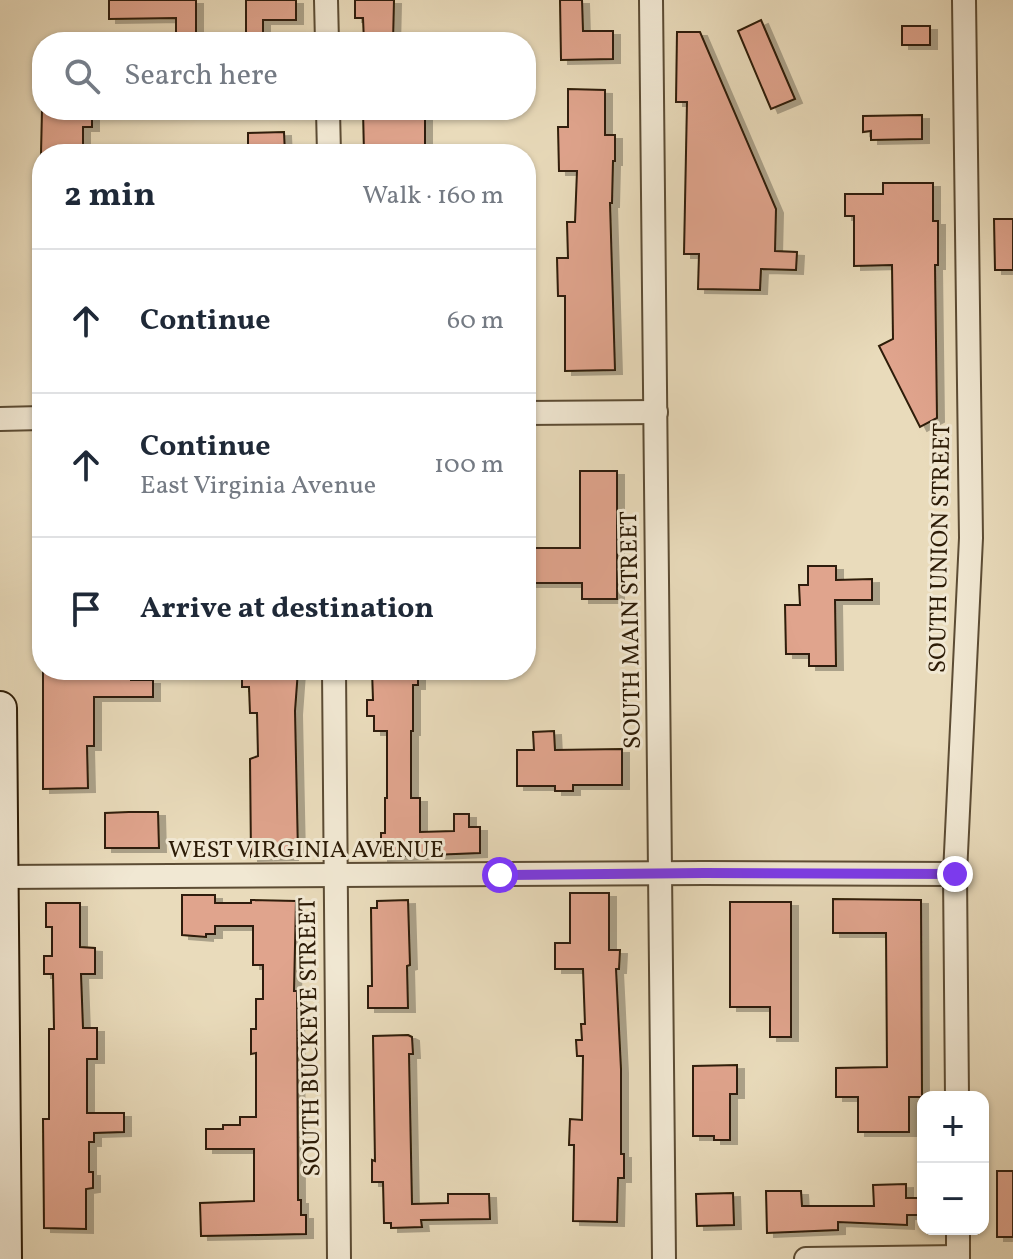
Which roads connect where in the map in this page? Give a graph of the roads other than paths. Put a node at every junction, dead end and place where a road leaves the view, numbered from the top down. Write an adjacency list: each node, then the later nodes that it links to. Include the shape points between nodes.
1 (326, 0): 4 (street)
2 (651, 0): 7 (street, SOUTH MAIN STREET)
3 (964, 0): 14 (street, SOUTH UNION STREET, via 971,538)
4 (327, 32)
5 (328, 120): 6 (street)
6 (329, 144)
7 (656, 412): 8 (street); 13 (street, SOUTH MAIN STREET)
8 (536, 413)
9 (32, 418): 10 (street)
10 (0, 419)
11 (334, 680): 16 (street, SOUTH BUCKEYE STREET)
12 (0, 708): 15 (main road)
13 (660, 873): 14 (street, WEST VIRGINIA AVENUE); 16 (street, WEST VIRGINIA AVENUE); 22 (street, SOUTH MAIN STREET)
14 (955, 874): 17 (street, SOUTH UNION STREET)
15 (1, 877): 16 (street, WEST VIRGINIA AVENUE); 20 (main road)
16 (335, 877): 21 (street, SOUTH BUCKEYE STREET)
17 (957, 1091)
18 (958, 1235): 19 (street)
19 (958, 1258): 23 (street)
20 (5, 1259)
21 (339, 1259)
22 (664, 1259)
23 (806, 1259)

